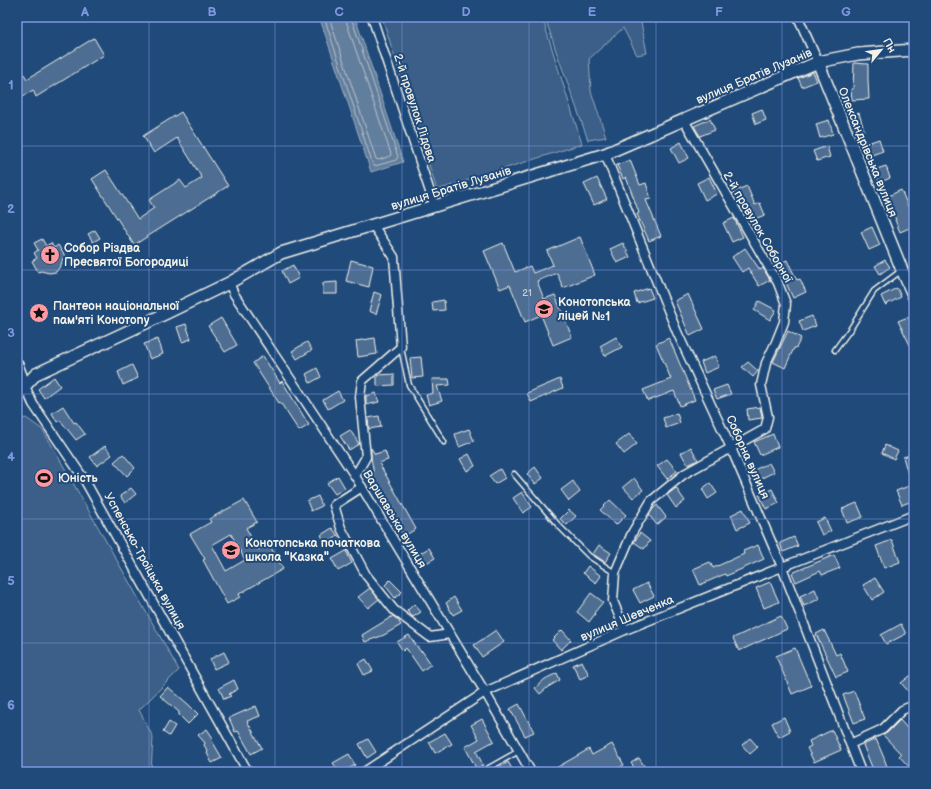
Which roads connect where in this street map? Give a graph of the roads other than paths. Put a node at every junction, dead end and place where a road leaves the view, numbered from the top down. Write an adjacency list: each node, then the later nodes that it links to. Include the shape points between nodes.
1 (372, 17): 7 (street, 2-й провулок Лідова)
2 (798, 17): 4 (street, Олександрівська вулиця)
3 (914, 50): 4 (main road, вулиця Братів Лузанів, via 858,54)
4 (818, 62): 5 (main road, вулиця Братів Лузанів); 9 (main road, Олександрівська вулиця)
5 (684, 120): 6 (main road, вулиця Братів Лузанів); 18 (street, 2-й провулок Соборної, via 778,283 786,304 784,322 766,363 761,385 768,417 765,429)
6 (605, 154): 7 (main road, вулиця Братів Лузанів); 18 (street, Соборна вулиця, via 677,332)
7 (435, 207): 8 (main road, вулиця Братів Лузанів)
8 (373, 225): 10 (main road, вулиця Братів Лузанів, via 281,253); 12 (street, via 394,257)
9 (902, 270): 11 (main road, Олександрівська вулиця); 13 (lane, via 874,291)
10 (229, 283): 15 (main road, вулиця Братів Лузанів, via 36,374); 20 (street, Варшавська вулиця)
11 (914, 297)
12 (401, 347): 17 (lane, via 408,386); 20 (street, via 362,381 360,397 366,457)
13 (835, 350)
14 (17, 365): 15 (main road, Успенсько-Троїцька вулиця)
15 (25, 386): 16 (main road, вулиця Братів Лузанів); 32 (street, Успенсько-Троїцька вулиця, via 33,404 84,479)
16 (17, 397)
17 (444, 442)
18 (732, 448): 23 (street, Соборна вулиця); 24 (street, 2-й провулок Соборної, via 684,474 651,501 632,533)
19 (514, 474): 24 (lane, via 589,556)
20 (355, 476): 21 (street, Варшавська вулиця)
21 (362, 487): 26 (street, Варшавська вулиця); 26 (street, via 334,505 341,528 366,575 394,610 430,637)
22 (914, 516): 23 (street, вулиця Шевченка)
23 (782, 567): 25 (street, вулиця Шевченка); 29 (street, Соборна вулиця)
24 (615, 573): 25 (street, 2-й провулок Соборної, via 613,602)
25 (625, 630): 27 (street, вулиця Шевченка)
26 (450, 634): 27 (street, Варшавська вулиця)
27 (485, 692): 30 (street, Варшавська вулиця); 31 (street, вулиця Шевченка)
28 (914, 705): 29 (street, via 902,710 882,729)
29 (850, 744): 35 (street, Соборна вулиця)
30 (519, 751): 33 (lane); 34 (street, Варшавська вулиця)
31 (367, 771)
32 (248, 772)
33 (486, 772)
34 (531, 772)
35 (861, 772)

